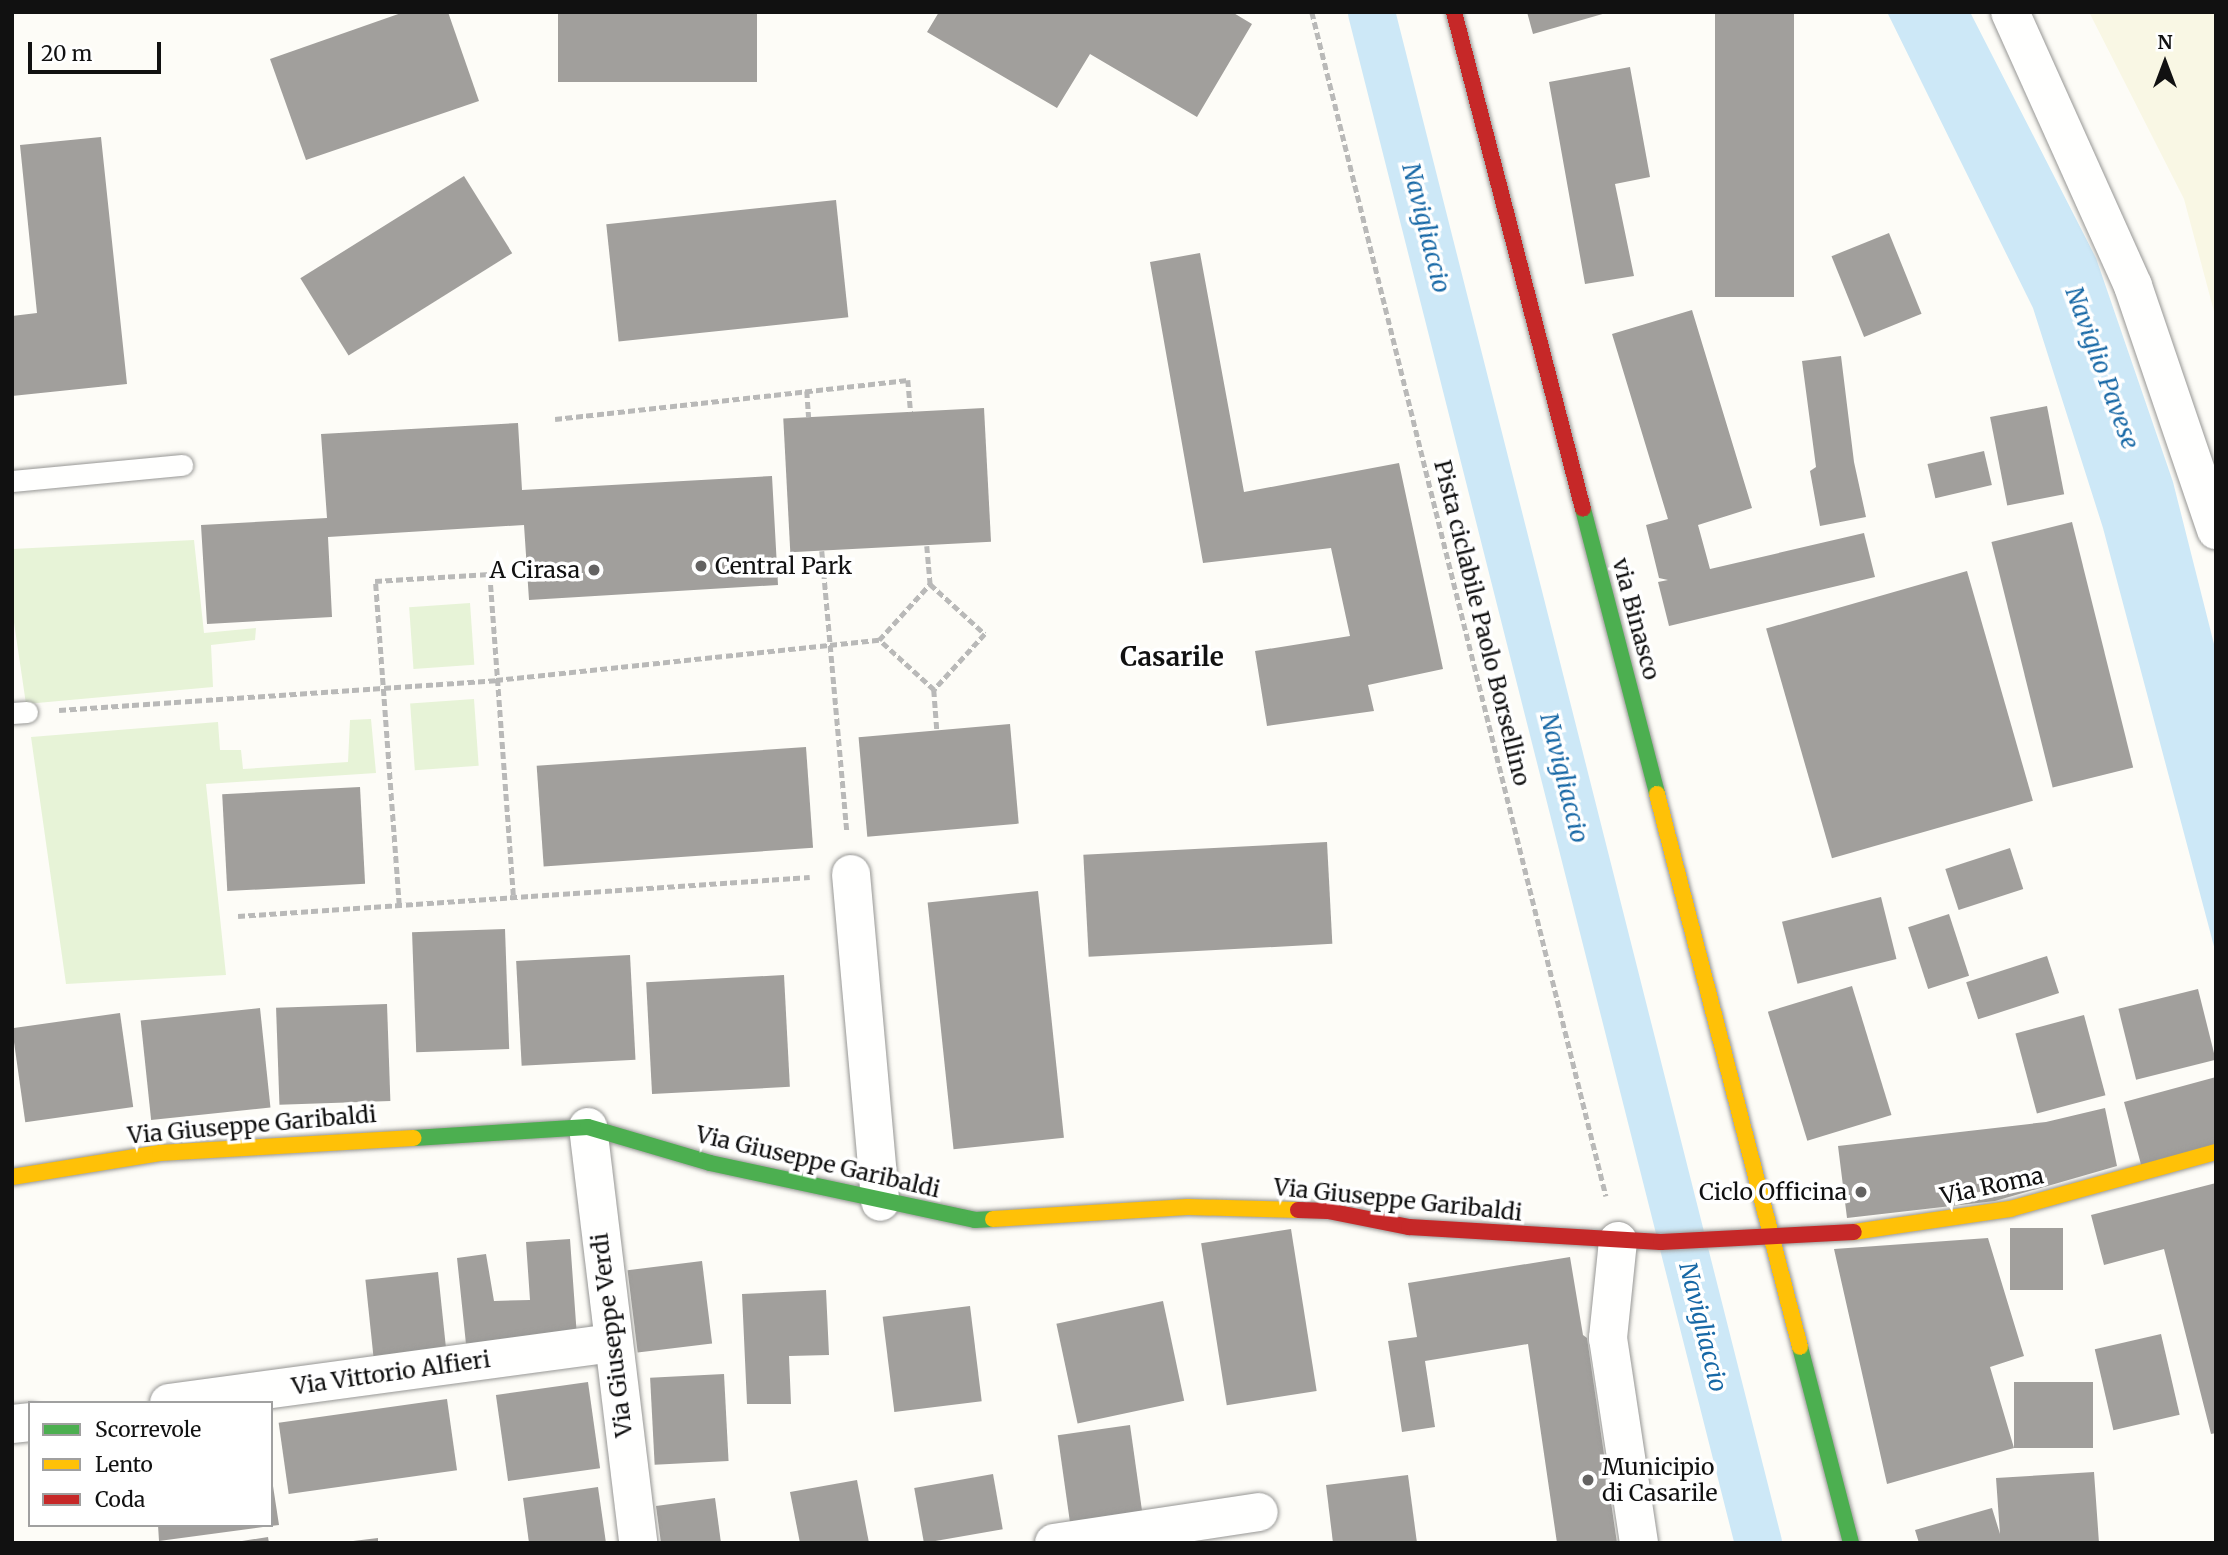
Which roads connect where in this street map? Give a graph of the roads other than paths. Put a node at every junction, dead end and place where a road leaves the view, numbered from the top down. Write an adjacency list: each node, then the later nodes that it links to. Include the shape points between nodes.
1 (1454, 12): 12 (street, via Binasco)
2 (2010, 12): 5 (street, via 2133,286)
3 (182, 465): 4 (lane)
4 (12, 481)
5 (2216, 530)
6 (850, 874): 10 (street)
7 (588, 1127): 9 (street, Via Giuseppe Garibaldi, via 160,1153); 10 (street, Via Giuseppe Garibaldi, via 710,1163); 14 (street, Via Giuseppe Verdi)
8 (2216, 1152): 12 (street, Via Roma, via 2010,1209 1876,1231)
9 (12, 1177)
10 (880, 1202): 13 (street, Via Giuseppe Garibaldi, via 975,1220 1188,1207 1328,1211 1409,1227)
11 (1725, 1237): 12 (street, Via Roma); 13 (street, Via Giuseppe Garibaldi)
12 (1773, 1238): 20 (street, via Binasco)
13 (1618, 1241): 19 (street, via 1608,1338)
14 (613, 1343): 15 (street, Via Vittorio Alfieri); 17 (street, Via Giuseppe Verdi)
15 (184, 1401)
16 (1259, 1513): 18 (street)
17 (638, 1543)
18 (1054, 1543)
19 (1639, 1543)
20 (1851, 1543)

